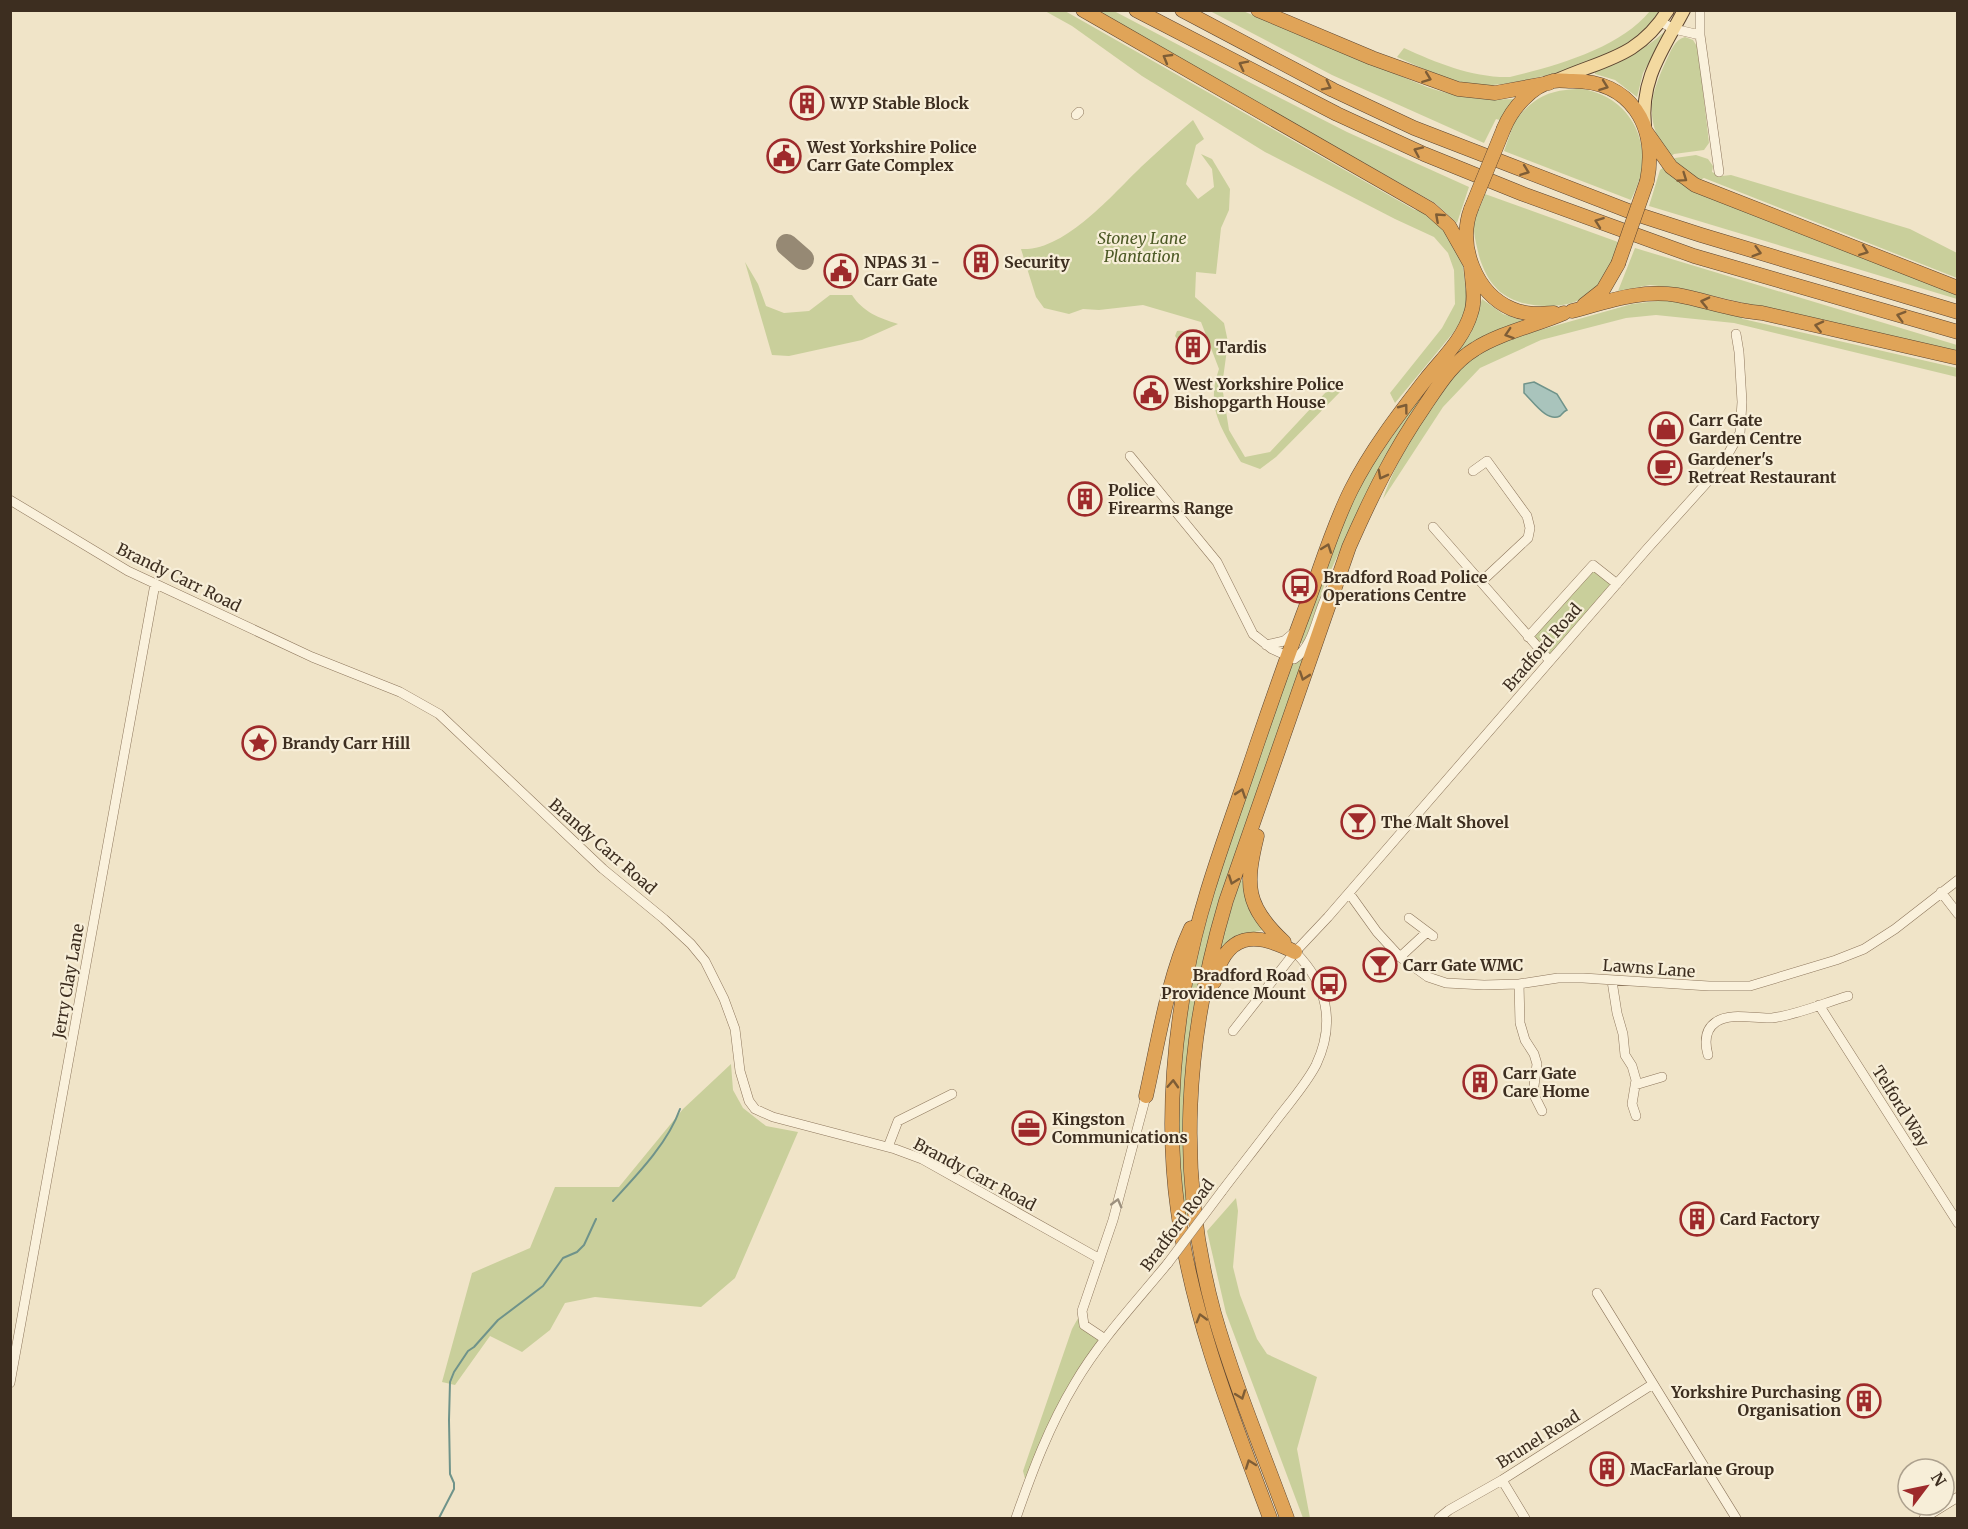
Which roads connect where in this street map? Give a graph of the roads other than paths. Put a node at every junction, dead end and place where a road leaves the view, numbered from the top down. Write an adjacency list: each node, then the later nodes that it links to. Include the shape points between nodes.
1 (1083, 10): 14 (highway, one-way to 1, via 1449,226 1430,209)
2 (1137, 10): 18 (highway, one-way to 2, via 1694,256 1523,194 1337,114)
3 (1182, 10): 17 (highway, one-way to 17, via 1414,128 1701,235)
4 (1258, 10): 11 (highway, one-way to 11, via 1372,58 1466,91 1499,92)
5 (1668, 10): 8 (main road)
6 (1684, 10): 9 (main road)
7 (1700, 10): 10 (street)
8 (1661, 22): 9 (street); 11 (main road, via 1629,51)
9 (1674, 29): 10 (street); 12 (main road, via 1657,57 1647,86)
10 (1700, 35): 13 (street, via 1710,155)
11 (1551, 82): 12 (highway, one-way to 12, via 1584,81 1615,90 1636,110); 14 (highway, bridge, via 1520,102 1504,128 1471,209 1467,230)
12 (1646, 131): 15 (highway, one-way to 15, via 1671,167 1695,185); 16 (highway, bridge, via 1647,181 1618,264 1597,296)
13 (1719, 172)
14 (1471, 266): 16 (highway, via 1493,297 1512,309 1527,314); 29 (highway, one-way to 14, via 1339,514 1354,484 1401,412 1468,323 1473,305)
15 (1958, 288)
16 (1568, 312): 20 (highway, one-way to 16, via 1676,295 1636,295); 25 (highway, one-way to 25, via 1486,343 1449,372 1397,446 1371,495)
17 (1958, 312)
18 (1958, 332)
19 (1736, 334): 28 (street, Bradford Road, via 1742,392 1740,433 1720,468)
20 (1958, 358)
21 (1130, 456): 31 (street, via 1217,562 1253,634)
22 (1473, 471): 26 (street, via 1487,461 1527,516 1530,528 1527,538)
23 (10, 500): 27 (street, Brandy Carr Road, via 128,572)
24 (1433, 527): 26 (street)
25 (1337, 578): 32 (street, via 1324,597 1308,644 1301,654); 34 (highway, one-way to 34)
26 (1482, 582): 30 (street)
27 (155, 584): 55 (street, Brandy Carr Road, via 439,714 603,869 691,944 724,999 735,1029 744,1088 755,1109); 61 (street, Jerry Clay Lane)
28 (1617, 584): 30 (street, via 1593,565); 33 (street, Bradford Road)
29 (1298, 628): 31 (street, via 1284,641); 32 (highway)
30 (1528, 637): 33 (street)
31 (1266, 645): 32 (street)
32 (1287, 657): 38 (highway, one-way to 32)
33 (1550, 661): 37 (street, Bradford Road)
34 (1261, 801): 41 (highway, via 1251,859 1252,900 1262,919); 56 (highway, one-way to 56, via 1226,901 1205,980 1189,1101)
35 (1958, 880): 36 (street, Lawns Lane)
36 (1941, 892): 39 (street); 43 (street, Lawns Lane, via 1864,949 1750,986)
37 (1349, 893): 41 (street, Bradford Road); 42 (street, Lawns Lane)
38 (1206, 895): 52 (highway, via 1185,940); 66 (highway, one-way to 38, via 1200,1318 1186,1260 1172,1157 1175,1048 1186,975)
39 (1958, 914)
40 (1408, 918): 42 (street, via 1430,934)
41 (1295, 952): 47 (street, Bradford Road); 56 (highway, via 1267,939 1251,938 1229,950 1218,966 1205,1021); 60 (street, Bradford Road, bridge, via 1310,967 1325,1004 1326,1034 1315,1067 1168,1263)
42 (1400, 957): 44 (street, Lawns Lane, via 1428,977 1446,983)
43 (1612, 981): 44 (street, Lawns Lane, via 1558,978); 50 (street, via 1625,1055 1635,1074)
44 (1520, 984): 53 (street, via 1520,1023 1537,1064 1528,1094)
45 (1848, 996): 46 (street)
46 (1819, 1005): 48 (street, via 1773,1018 1717,1021 1707,1033); 57 (street, Telford Way)
47 (1233, 1030)
48 (1708, 1055)
49 (1662, 1077): 50 (street)
50 (1635, 1085): 54 (street, via 1632,1104)
51 (952, 1094): 55 (street, via 898,1121)
52 (1146, 1096): 58 (street, one-way to 52)
53 (1542, 1111)
54 (1636, 1116)
55 (888, 1147): 58 (street, Brandy Carr Road, via 922,1159)
56 (1189, 1157): 67 (highway, one-way to 67, via 1194,1220 1214,1313)
57 (1958, 1223)
58 (1100, 1259): 60 (street, via 1082,1319)
59 (1597, 1293): 62 (street)
60 (1105, 1339): 65 (street, Bradford Road, via 1050,1429)
61 (10, 1383)
62 (1653, 1384): 63 (street, Brunel Road); 70 (street)
63 (1502, 1480): 68 (street, Brunel Road); 69 (street)
64 (1958, 1497): 71 (street)
65 (1016, 1518)
66 (1270, 1518)
67 (1287, 1518)
68 (1439, 1518)
69 (1525, 1518)
70 (1736, 1518)
71 (1924, 1518)

